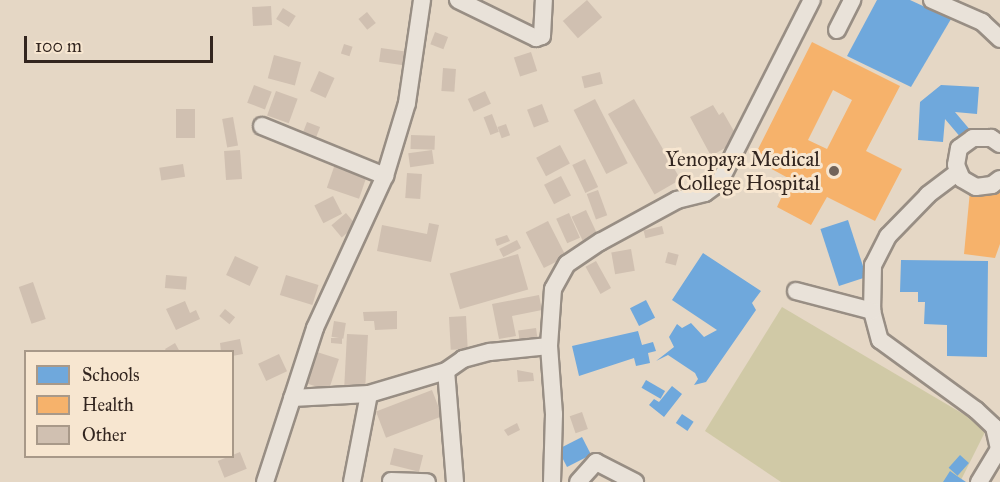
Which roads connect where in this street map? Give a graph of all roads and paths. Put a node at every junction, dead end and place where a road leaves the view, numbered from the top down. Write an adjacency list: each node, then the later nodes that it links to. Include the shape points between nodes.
1 (422, 0): 12 (street, via 407,103)
2 (458, 0): 3 (street, via 536,38 542,36)
3 (544, 0)
4 (812, 0): 16 (street, via 719,183 705,193 668,205 567,264 553,289)
5 (852, 0): 7 (street)
6 (932, 0): 8 (street, via 982,22)
7 (837, 30)
8 (1000, 39)
9 (262, 126): 12 (street)
10 (1000, 144): 11 (street, via 982,136 965,142 956,157)
11 (958, 172): 13 (street, via 976,187 992,185); 15 (street, via 928,195 888,236 873,265)
12 (386, 176): 19 (street, via 315,328)
13 (1000, 179)
14 (796, 291): 15 (street)
15 (872, 311): 28 (street, via 880,340 994,427 999,449)
16 (549, 346): 17 (street, via 490,352 463,359); 25 (street, via 554,414)
17 (446, 371): 18 (street); 24 (street)
18 (369, 394): 19 (street); 22 (street)
19 (292, 398): 21 (street)
20 (391, 481): 23 (street)
21 (265, 482)
22 (352, 482)
23 (427, 482)
24 (455, 482)
25 (552, 482)
26 (578, 482): 27 (street, via 596,462)
27 (635, 482)
28 (979, 482)

